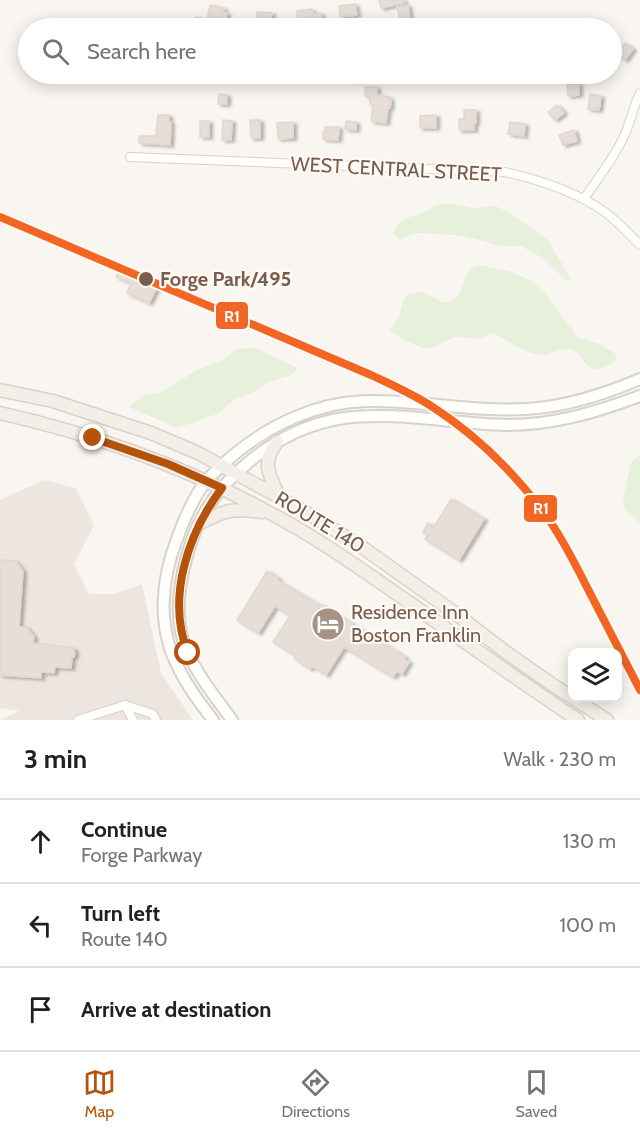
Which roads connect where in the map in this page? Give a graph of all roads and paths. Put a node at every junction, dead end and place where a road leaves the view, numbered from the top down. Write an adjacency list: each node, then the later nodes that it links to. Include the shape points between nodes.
1 (640, 93): 3 (street, via 617,150)
2 (130, 157): 3 (street, WEST CENTRAL STREET, via 505,172 529,177)
3 (584, 199): 4 (street, WEST CENTRAL STREET, via 607,213)
4 (640, 245)
5 (640, 379): 10 (street, via 612,391 529,409 368,401 334,405 278,425)
6 (0, 390): 10 (main road, ROUTE 140, via 53,401 135,427 182,445)
7 (640, 396): 9 (street, via 577,417 543,423 345,418 312,426)
8 (0, 412): 12 (main road, ROUTE 140, via 110,443)
9 (277, 442): 11 (street); 14 (main road, via 267,464)
10 (221, 466): 11 (main road, ROUTE 140); 12 (street)
11 (235, 473): 13 (street); 14 (main road, ROUTE 140)
12 (206, 481): 13 (main road, ROUTE 140); 21 (street, via 173,549 164,608 174,660)
13 (222, 488): 15 (main road, ROUTE 140); 16 (street)
14 (279, 496): 24 (main road, ROUTE 140, via 359,545)
15 (270, 513): 16 (main road, via 228,510); 23 (main road, ROUTE 140, via 350,561)
16 (200, 523): 22 (street, via 184,569 180,620 186,648 196,668)
17 (125, 705): 18 (street); 19 (street); 20 (street, via 153,714)
18 (78, 720)
19 (133, 720)
20 (156, 720)
21 (213, 720)
22 (232, 720)
23 (578, 720)
24 (607, 720)

